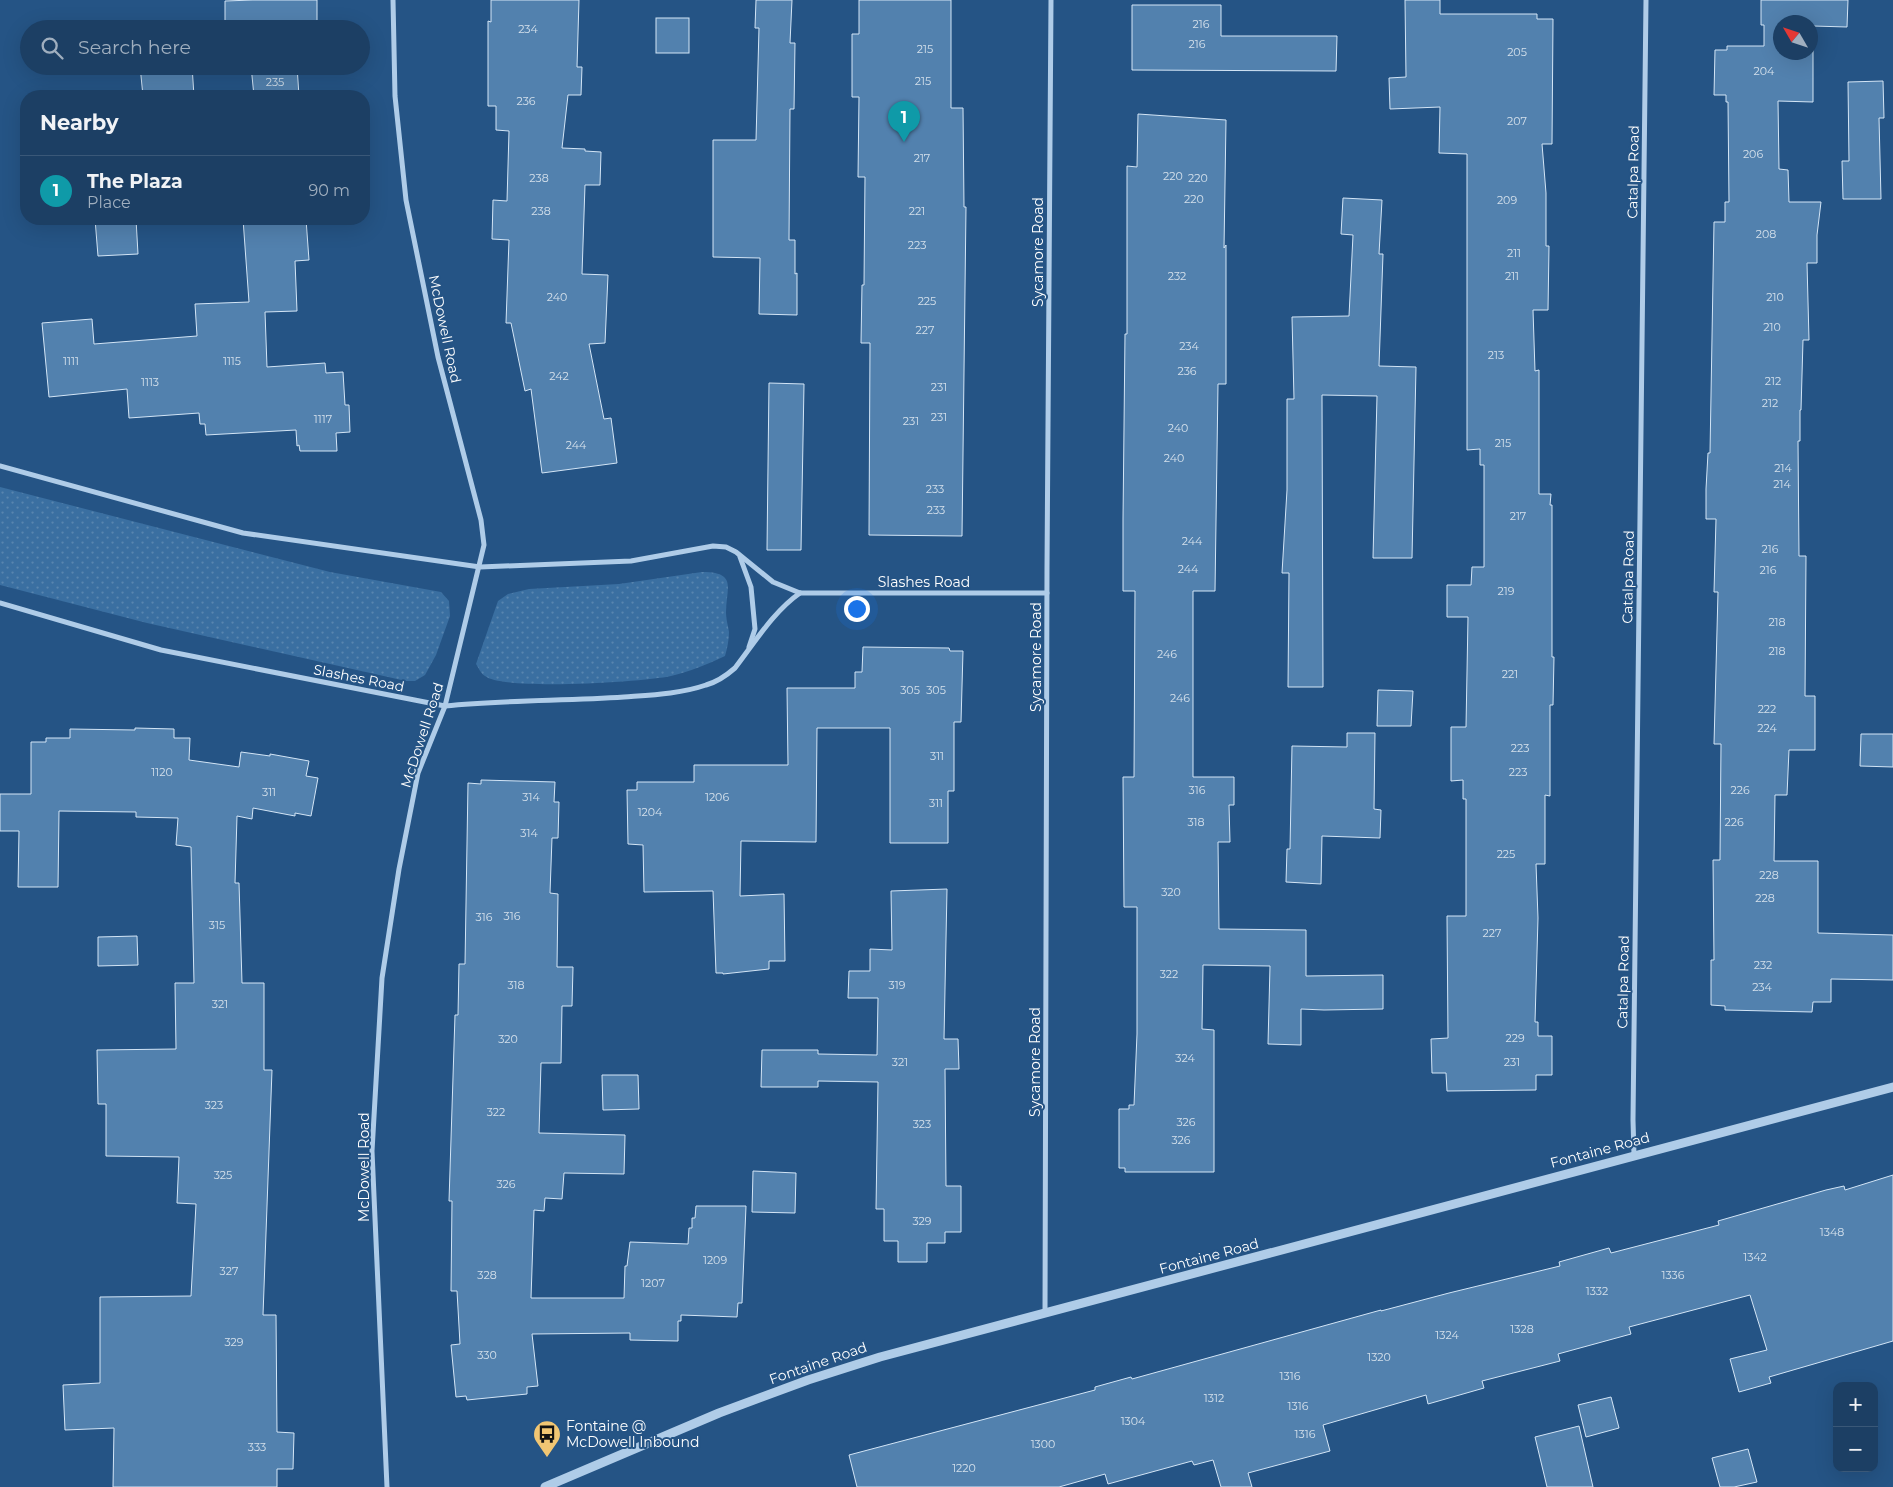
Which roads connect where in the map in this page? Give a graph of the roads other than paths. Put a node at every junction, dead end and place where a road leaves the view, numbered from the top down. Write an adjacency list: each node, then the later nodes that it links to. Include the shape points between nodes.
1 (393, 0): 6 (street, McDowell Road, via 395,96 406,200 438,357 481,520 484,545)
2 (1051, 0): 8 (street, Sycamore Road)
3 (1646, 0): 13 (street, Catalpa Road)
4 (0, 466): 6 (street, Slashes Road, via 243,534)
5 (739, 555): 6 (street, Slashes Road, via 726,547 713,546 631,562); 7 (street, Slashes Road, via 773,582); 10 (street, via 751,587 755,630)
6 (480, 568): 11 (street, McDowell Road)
7 (800, 593): 8 (street, Slashes Road); 10 (street, Slashes Road, via 788,601)
8 (1047, 593): 14 (street, Sycamore Road)
9 (0, 603): 11 (street, Slashes Road, via 161,650)
10 (747, 652): 11 (street, Slashes Road, via 727,675 707,685 674,693)
11 (445, 706): 15 (street, McDowell Road, via 418,773 382,978 372,1150)
12 (1893, 1087): 13 (street, Fontaine Road)
13 (1634, 1155): 14 (street, Fontaine Road)
14 (1045, 1314): 16 (street, Fontaine Road, via 880,1357 808,1380 719,1413)
15 (387, 1487)
16 (545, 1487)

